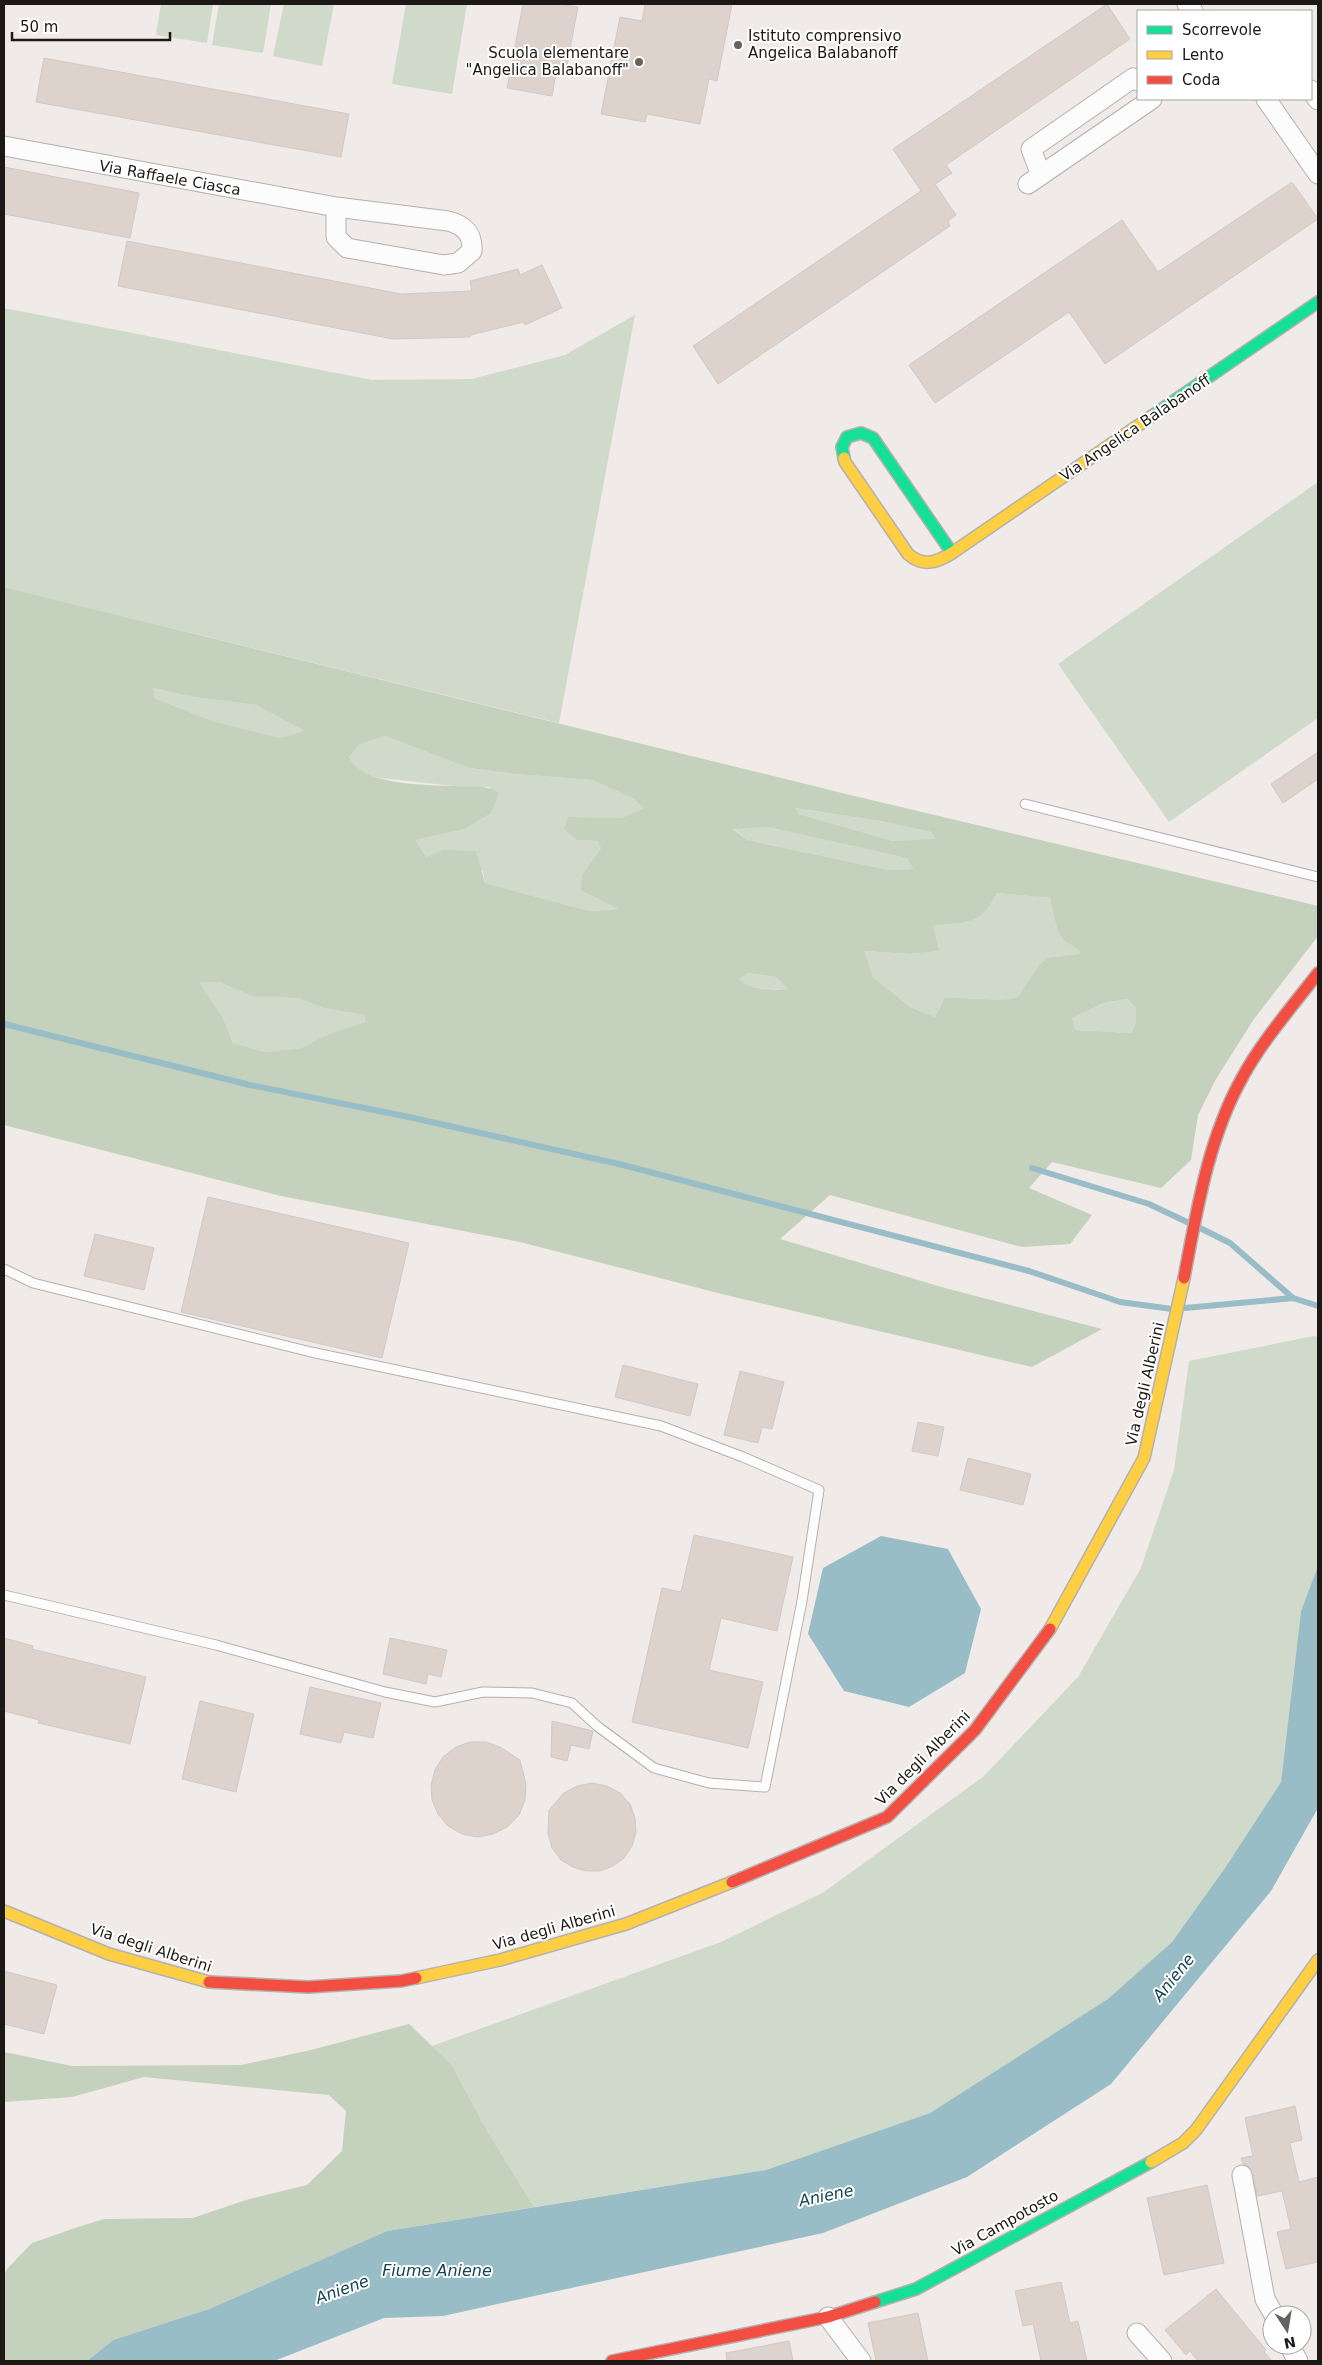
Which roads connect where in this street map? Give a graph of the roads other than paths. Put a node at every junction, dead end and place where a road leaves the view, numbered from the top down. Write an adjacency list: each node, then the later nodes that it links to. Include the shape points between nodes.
1 (1137, 80): 2 (street, via 1133,78 1031,149 1034,179)
2 (1151, 100)
3 (1267, 100): 5 (street)
4 (4, 146): 6 (street, Via Raffaele Ciasca)
5 (1318, 174)
6 (336, 207): 6 (street, Via Raffaele Ciasca, via 336,237 347,248 444,265 458,263 472,251 469,233 459,224)
7 (1318, 302): 8 (street, Via Angelica Balabanoff)
8 (952, 553): 8 (street, Via Angelica Balabanoff, via 929,564 922,564 908,554 845,462 842,447 847,437 861,433 873,438)
9 (1025, 804): 11 (lane)
10 (1318, 868): 11 (lane)
11 (1315, 876)
12 (1318, 973): 15 (street, Via degli Alberini, via 1266,1040 1241,1079 1221,1124 1204,1177 1144,1458 1045,1639 975,1730 887,1817 775,1866 626,1924 500,1960 401,1981 308,1987 214,1984 109,1954)
13 (4, 1269): 14 (lane, via 33,1283 311,1352 661,1426 819,1490 802,1601 765,1787 709,1783 654,1768 572,1703 532,1693 484,1692 435,1702 385,1692 216,1645)
14 (4, 1595)
15 (4, 1911)
16 (1318, 1960): 19 (street, Via Campotosto, via 1196,2130 1183,2143 916,2289)
17 (1242, 2175): 18 (street)
18 (1268, 2305)
19 (828, 2317): 21 (street, Via Campotosto); 22 (street)
20 (1137, 2333): 23 (street)
21 (612, 2361)
22 (861, 2361)
23 (1162, 2361)

